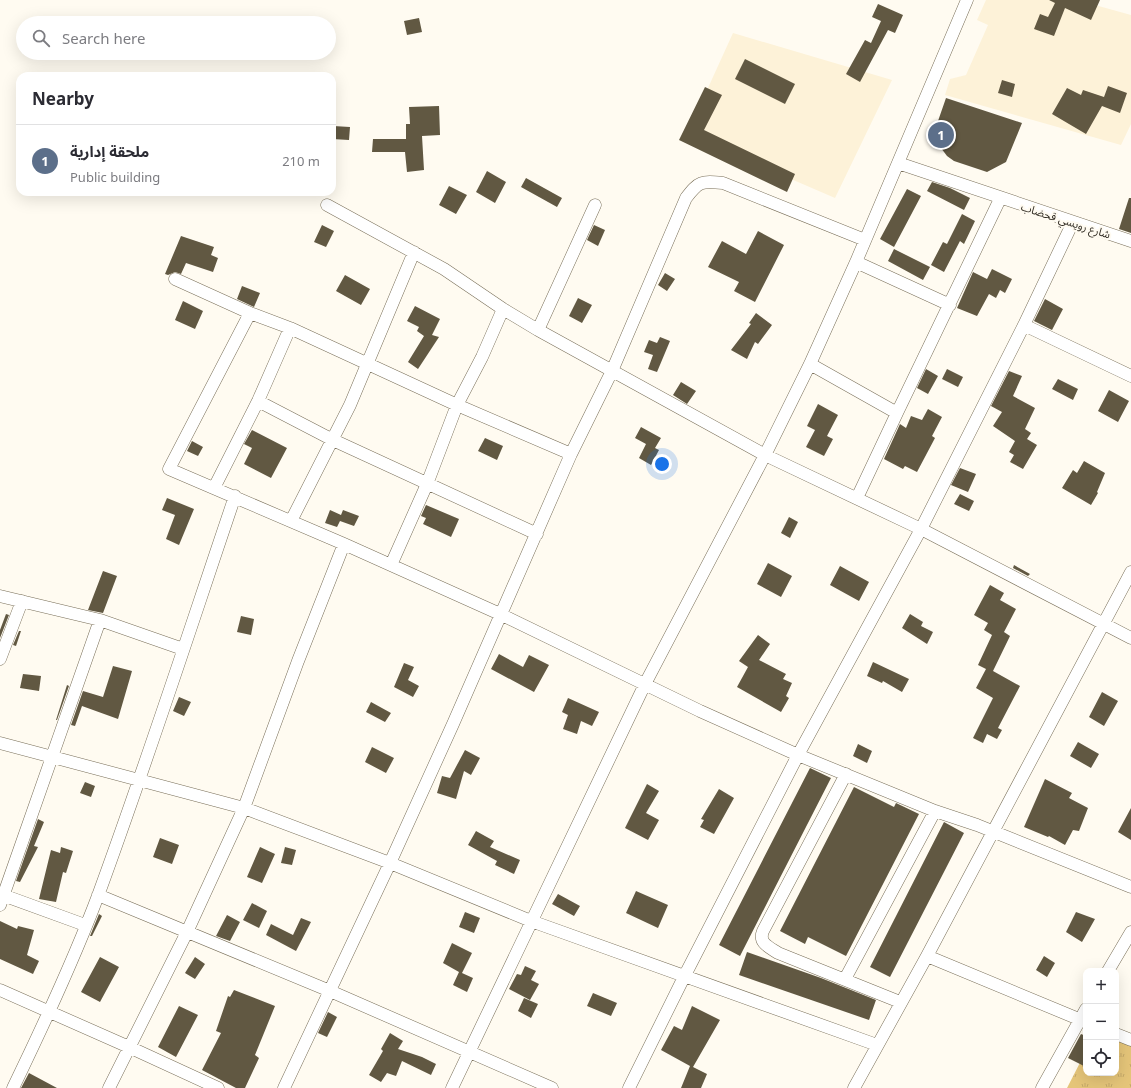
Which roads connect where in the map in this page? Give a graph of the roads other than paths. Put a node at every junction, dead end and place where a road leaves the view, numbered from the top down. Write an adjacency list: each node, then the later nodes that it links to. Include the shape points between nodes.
1 (967, 0): 2 (street)
2 (898, 163): 3 (street, شارع رويسي قحضاب); 7 (street)
3 (1000, 199): 6 (street, شارع رويسي قحضاب); 12 (street)
4 (327, 205): 9 (street)
5 (595, 205): 17 (street)
6 (1073, 222): 8 (street, شارع رويسي قحضاب); 15 (street)
7 (865, 240): 10 (street); 20 (street, via 723,183 708,181 696,185 686,198)
8 (1131, 242)
9 (414, 252): 13 (street); 18 (street)
10 (856, 262): 12 (street); 19 (street)
11 (174, 279): 14 (street)
12 (950, 305): 24 (street)
13 (503, 309): 17 (street); 23 (street)
14 (250, 313): 16 (street); 29 (street, via 169,469)
15 (1024, 325): 21 (street); 33 (street)
16 (290, 328): 18 (street); 22 (street)
17 (538, 330): 20 (street)
18 (367, 364): 23 (street); 25 (street)
19 (810, 364): 24 (street); 27 (street)
20 (612, 370): 26 (street); 27 (street)
21 (1131, 376)
22 (258, 401): 25 (street); 29 (street)
23 (457, 405): 26 (street); 28 (street)
24 (897, 414): 31 (street)
25 (333, 440): 28 (street); 32 (street)
26 (571, 454): 34 (street)
27 (765, 455): 31 (street); 46 (street)
28 (427, 484): 34 (street); 36 (street)
29 (214, 488): 30 (street)
30 (235, 496): 32 (street); 44 (street)
31 (857, 498): 33 (street)
32 (291, 521): 35 (street)
33 (921, 529): 42 (street); 48 (street)
34 (537, 534): 40 (street)
35 (344, 544): 36 (street); 52 (street)
36 (391, 565): 40 (street)
37 (1131, 572): 42 (street)
38 (0, 596): 39 (street)
39 (22, 602): 41 (street); 45 (street)
40 (500, 614): 46 (street); 55 (street)
41 (100, 620): 44 (street); 49 (street)
42 (1102, 624): 43 (street); 54 (street)
43 (1131, 638)
44 (183, 649): 51 (street)
45 (0, 659)
46 (645, 684): 48 (street); 59 (street)
47 (0, 743): 49 (street)
48 (798, 755): 50 (street); 65 (street)
49 (52, 756): 51 (street); 58 (street)
50 (846, 774): 53 (street); 66 (street, via 761,935 765,945 778,953)
51 (139, 780): 52 (street); 57 (street)
52 (244, 808): 55 (street); 61 (street)
53 (935, 811): 54 (street); 66 (street)
54 (993, 832): 56 (street); 63 (street)
55 (390, 862): 59 (street); 68 (street)
56 (1131, 887)
57 (98, 895): 60 (street); 61 (street)
58 (1, 898): 60 (street)
59 (531, 921): 65 (street); 76 (street)
60 (85, 925): 70 (street)
61 (187, 932): 68 (street); 75 (street)
62 (1131, 932): 64 (street)
63 (928, 956): 69 (street); 71 (street)
64 (1110, 968)
65 (684, 977): 74 (street); 83 (street)
66 (846, 979): 69 (street)
67 (0, 990): 70 (street)
68 (330, 991): 76 (street); 80 (street)
69 (900, 1002): 74 (street)
70 (50, 1011): 75 (street); 77 (street)
71 (1083, 1021): 85 (street)
72 (1119, 1035): 73 (street)
73 (1131, 1040)
74 (878, 1046): 84 (street)
75 (130, 1047): 78 (street); 79 (street)
76 (470, 1052): 81 (street); 82 (street)
77 (13, 1088)
78 (109, 1088)
79 (218, 1088)
80 (284, 1088)
81 (452, 1088)
82 (552, 1088)
83 (630, 1088)
84 (854, 1088)
85 (1042, 1088)

